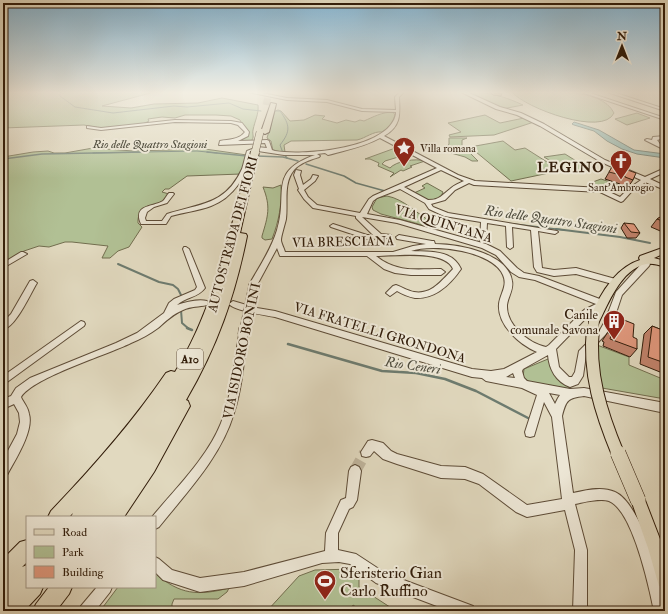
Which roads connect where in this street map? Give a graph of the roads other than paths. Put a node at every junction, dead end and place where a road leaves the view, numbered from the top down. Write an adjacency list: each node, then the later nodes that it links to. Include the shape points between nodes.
1 (265, 121): 15 (highway, AUTOSTRADA DEI FIORI / A10)
2 (397, 121): 5 (street, VIA ISIDORO BONINI)
3 (533, 121): 17 (street, via 603,161)
4 (89, 127): 10 (street, via 101,129 175,121 232,122 240,124 247,132 246,135 221,144 268,141)
5 (380, 136): 11 (street, VIA ISIDORO BONINI); 12 (street)
6 (665, 137): 7 (street)
7 (656, 138): 8 (street, via 654,140); 8 (street, via 647,140)
8 (658, 145): 9 (street)
9 (665, 148)
10 (269, 150): 11 (street, via 277,153); 22 (street, via 257,149 249,152 240,177 229,191 216,201 172,214 164,223 143,224 141,220 146,208 165,202)
11 (331, 152): 33 (street, VIA ISIDORO BONINI, via 302,161 290,172 285,183 284,217)
12 (441, 168): 18 (street); 19 (street)
13 (298, 171): 21 (street)
14 (664, 171): 17 (street)
15 (252, 175): 50 (highway, AUTOSTRADA DEI FIORI / A10, via 230,250); 56 (highway, AUTOSTRADA DEI FIORI / A10, via 234,274)
16 (315, 176): 21 (street, via 312,182)
17 (647, 179): 18 (street, via 631,189 621,200 601,190); 20 (street)
18 (470, 181): 23 (street, via 453,189 441,200)
19 (400, 187): 23 (street); 24 (street, via 374,197)
20 (665, 188)
21 (302, 189): 24 (street, VIA QUINTANA, via 302,193 315,207)
22 (171, 194)
23 (427, 202): 25 (street, via 431,208 446,215)
24 (361, 214): 30 (street, via 359,219); 52 (street, VIA QUINTANA, via 398,221 484,246 498,253 522,275 536,278)
25 (484, 221): 26 (street); 34 (street)
26 (509, 225): 28 (street); 36 (street)
27 (333, 226): 30 (street, via 367,237)
28 (534, 229): 29 (street); 47 (street, via 540,270 554,273 576,271)
29 (555, 232)
30 (379, 236): 31 (street)
31 (389, 236)
32 (399, 237): 35 (street)
33 (277, 239): 41 (street, VIA BRESCIANA, via 282,254); 81 (street, VIA ISIDORO BONINI, bridge, via 253,285 233,395 219,438)
34 (483, 241)
35 (444, 246): 39 (street, VIA BRESCIANA, via 419,247); 57 (street, VIA BRESCIANA, via 485,256 504,271 509,283 503,308 509,324)
36 (510, 247)
37 (186, 249): 53 (street, via 201,288 177,300)
38 (665, 250): 45 (main road, via 635,262)
39 (404, 253): 41 (street, VIA BRESCIANA); 49 (street, via 449,257 455,262 457,269 437,290 429,294 414,295 396,288)
40 (23, 254): 44 (street)
41 (369, 254): 46 (street, via 397,272)
42 (646, 264): 63 (street, via 619,294 603,332 582,354 578,377 575,381)
43 (665, 264): 45 (main road, via 647,261)
44 (3, 266)
45 (629, 269): 47 (main road)
46 (441, 272)
47 (616, 282): 52 (main road)
48 (33, 284): 55 (street, via 14,316)
49 (390, 293)
50 (210, 299): 53 (street, via 182,305); 77 (highway, A10, via 192,342 166,385 112,456); 78 (highway, AUTOSTRADA DEI FIORI / A10, via 208,320 196,347 158,412 129,456)
51 (233, 304): 61 (street, VIA FRATELLI GRONDONA, via 275,314)
52 (601, 304): 58 (street, VIA FRATELLI GRONDONA, via 587,312); 87 (main road, bridge, via 594,321 590,348 593,380 603,415 638,500)
53 (168, 314): 68 (street, via 140,335 25,386 18,392)
54 (81, 324): 62 (street)
55 (3, 327)
56 (215, 329): 79 (highway, AUTOSTRADA DEI FIORI / A10, via 196,369 168,416); 80 (highway, A10, via 202,371 148,466)
57 (522, 340): 58 (street, VIA BRESCIANA, via 538,350); 59 (street, VIA BRESCIANA)
58 (549, 349): 59 (street, VIA FRATELLI GRONDONA); 63 (street, via 559,375)
59 (529, 359): 60 (street, VIA FRATELLI GRONDONA)
60 (520, 366): 61 (street, VIA FRATELLI GRONDONA, via 505,373); 64 (street, via 518,375)
61 (472, 373): 64 (street)
62 (3, 381)
63 (567, 381): 65 (street)
64 (525, 385): 66 (street); 67 (street)
65 (584, 392): 67 (street); 70 (street)
66 (542, 393): 71 (street); 72 (street)
67 (570, 393): 71 (street, via 561,401)
68 (16, 399): 69 (street); 74 (street, via 25,414 25,422)
69 (3, 404)
70 (665, 408)
71 (557, 416): 76 (street)
72 (530, 432)
73 (369, 448): 76 (street, via 380,447 387,455 441,472 466,473 483,480 527,511)
74 (3, 471)
75 (355, 471): 83 (street, via 352,500 345,504 332,533)
76 (568, 502): 96 (street, via 581,550); 97 (street, via 602,495 613,497 624,505 638,534)
77 (59, 516)
78 (81, 516)
79 (95, 516)
80 (114, 516)
81 (156, 522)
82 (26, 550): 85 (highway)
83 (331, 556): 84 (street, via 244,579 200,585 168,575); 95 (street, via 352,558 381,578)
84 (156, 564)
85 (3, 573)
86 (26, 576): 91 (highway)
87 (665, 580)
88 (32, 588): 92 (highway)
89 (61, 588): 93 (highway)
90 (104, 588): 94 (street)
91 (3, 600)
92 (10, 611)
93 (43, 611)
94 (86, 611)
95 (468, 611)
96 (580, 611)
97 (661, 611)

